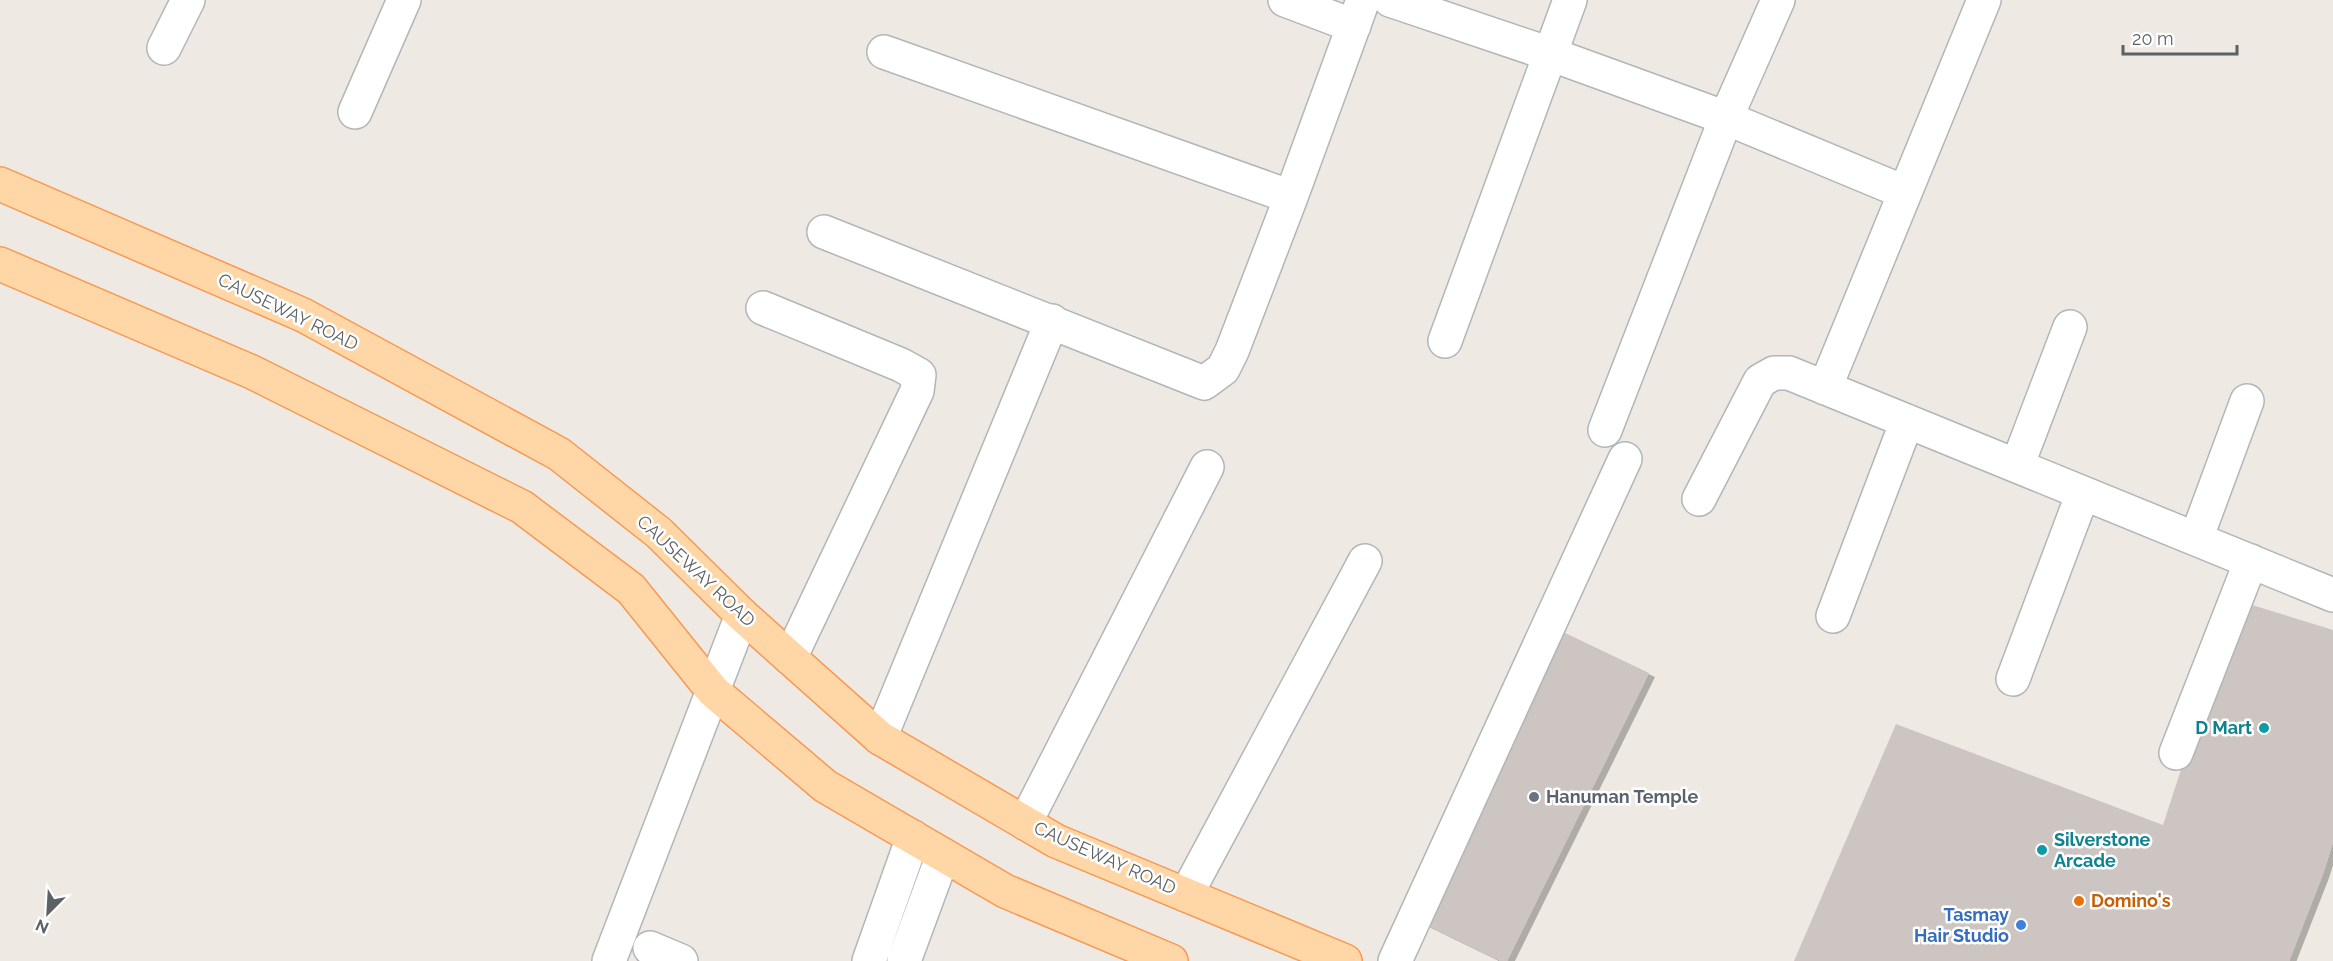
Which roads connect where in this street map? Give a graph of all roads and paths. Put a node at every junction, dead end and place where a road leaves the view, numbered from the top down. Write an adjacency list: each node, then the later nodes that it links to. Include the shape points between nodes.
1 (188, 0): 9 (street)
2 (404, 0): 12 (street)
3 (1285, 0): 8 (street)
4 (1390, 0): 11 (street)
5 (1570, 0): 11 (street)
6 (1778, 0): 13 (street)
7 (1984, 0): 15 (street)
8 (1359, 13): 16 (street)
9 (164, 48)
10 (884, 52): 16 (street)
11 (1550, 54): 13 (street); 22 (street)
12 (355, 111)
13 (1725, 118): 15 (street); 26 (street)
14 (0, 184): 36 (main road, CAUSEWAY ROAD, via 303,315 559,454 659,533)
15 (1904, 192): 23 (street)
16 (1292, 196): 20 (street, via 1232,351 1223,369 1204,382)
17 (824, 232): 20 (street)
18 (0, 264): 40 (main road, via 252,372 522,507 631,589)
19 (763, 308): 38 (street, via 919,375 917,391)
20 (1052, 321): 41 (street)
21 (2070, 327): 28 (street)
22 (1445, 341)
23 (1825, 388): 25 (street); 31 (street, via 1789,373 1774,373 1760,381)
24 (2247, 401): 32 (street)
25 (1907, 421): 28 (street); 37 (street)
26 (1605, 430)
27 (1625, 459): 54 (street)
28 (2017, 466): 30 (street)
29 (1207, 467): 43 (street)
30 (2083, 493): 32 (street); 39 (street)
31 (1699, 499)
32 (2196, 538): 34 (street)
33 (1365, 561): 46 (street)
34 (2251, 561): 35 (street); 42 (street)
35 (2333, 595)
36 (742, 615): 38 (main road, CAUSEWAY ROAD); 40 (street)
37 (1833, 616)
38 (790, 658): 41 (main road, CAUSEWAY ROAD)
39 (2013, 679)
40 (712, 691): 44 (main road, via 825,786); 48 (street)
41 (880, 738): 43 (main road, CAUSEWAY ROAD)
42 (2176, 753)
43 (1026, 823): 46 (main road, CAUSEWAY ROAD, via 1056,841)
44 (913, 837): 45 (main road); 50 (street)
45 (944, 855): 51 (street); 52 (main road, via 1005,891)
46 (1186, 895): 53 (main road, CAUSEWAY ROAD)
47 (650, 948): 49 (street)
48 (609, 961)
49 (681, 961)
50 (869, 961)
51 (904, 961)
52 (1171, 961)
53 (1345, 961)
54 (1395, 961)

